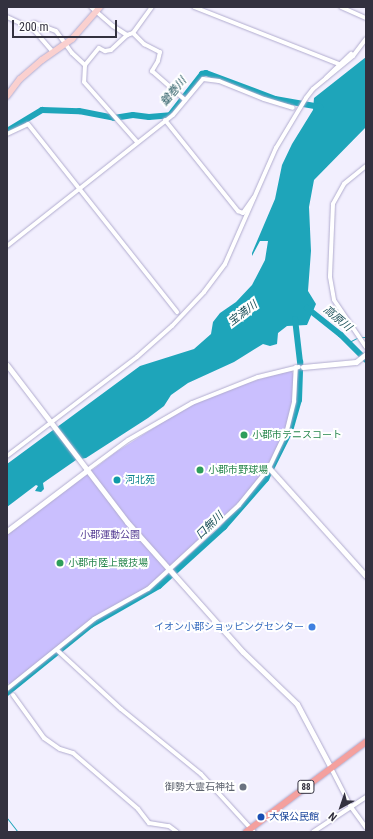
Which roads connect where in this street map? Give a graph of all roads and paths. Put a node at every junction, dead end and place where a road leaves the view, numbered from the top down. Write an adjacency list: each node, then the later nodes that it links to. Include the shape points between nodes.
1 (91, 7): 5 (street)
2 (152, 7): 9 (street)
3 (194, 7): 15 (street)
4 (341, 7): 7 (street)
5 (98, 9): 10 (street, via 110,24); 12 (main road)
6 (7, 17): 8 (street)
7 (366, 18)
8 (29, 27): 12 (street, via 34,22 52,28); 14 (street)
9 (132, 33): 10 (street); 19 (street, via 144,44 160,52 152,71)
10 (127, 35): 16 (street, via 112,50 105,51 99,48)
11 (366, 39): 13 (street)
12 (66, 45): 14 (main road); 16 (street)
13 (357, 50): 15 (street); 17 (street)
14 (52, 51): 18 (main road, via 20,79)
15 (339, 64): 17 (street)
16 (85, 65): 23 (street, via 84,82)
17 (325, 80): 26 (street, via 309,94 285,132)
18 (7, 96)
19 (185, 100): 20 (street, via 203,79 207,78); 21 (street, via 173,116)
20 (292, 108)
21 (165, 120): 23 (street); 26 (street, via 238,211 243,213)
22 (7, 134): 25 (street, via 28,124)
23 (137, 142): 25 (street)
24 (366, 166): 29 (street, via 344,184 333,204 330,277 334,300)
25 (78, 190): 27 (street); 28 (street)
26 (256, 196): 34 (street, via 225,264 204,292 158,339)
27 (7, 246)
28 (177, 312)
29 (366, 347)
30 (366, 354): 33 (street, via 360,360)
31 (7, 365): 34 (street)
32 (296, 367): 33 (street); 36 (street, via 294,401 287,430); 37 (street, via 250,379 181,408)
33 (303, 367)
34 (52, 423): 35 (street); 37 (street)
35 (7, 456)
36 (269, 468): 39 (street, via 239,505); 40 (street)
37 (85, 469): 38 (street); 39 (street)
38 (7, 531)
39 (170, 570): 41 (street, via 142,593 94,619); 45 (street, via 243,652 294,700)
40 (366, 576)
41 (57, 650): 42 (street); 49 (street, via 121,709 201,774)
42 (8, 687)
43 (13, 695): 50 (street, via 44,738 60,749 73,753 138,808 149,823 169,826)
44 (366, 742): 45 (main road, 88)
45 (331, 768): 47 (street); 49 (main road, 88)
46 (366, 797): 47 (street)
47 (352, 807): 48 (street); 51 (street)
48 (366, 828)
49 (251, 831)
50 (177, 832)
51 (313, 832)

